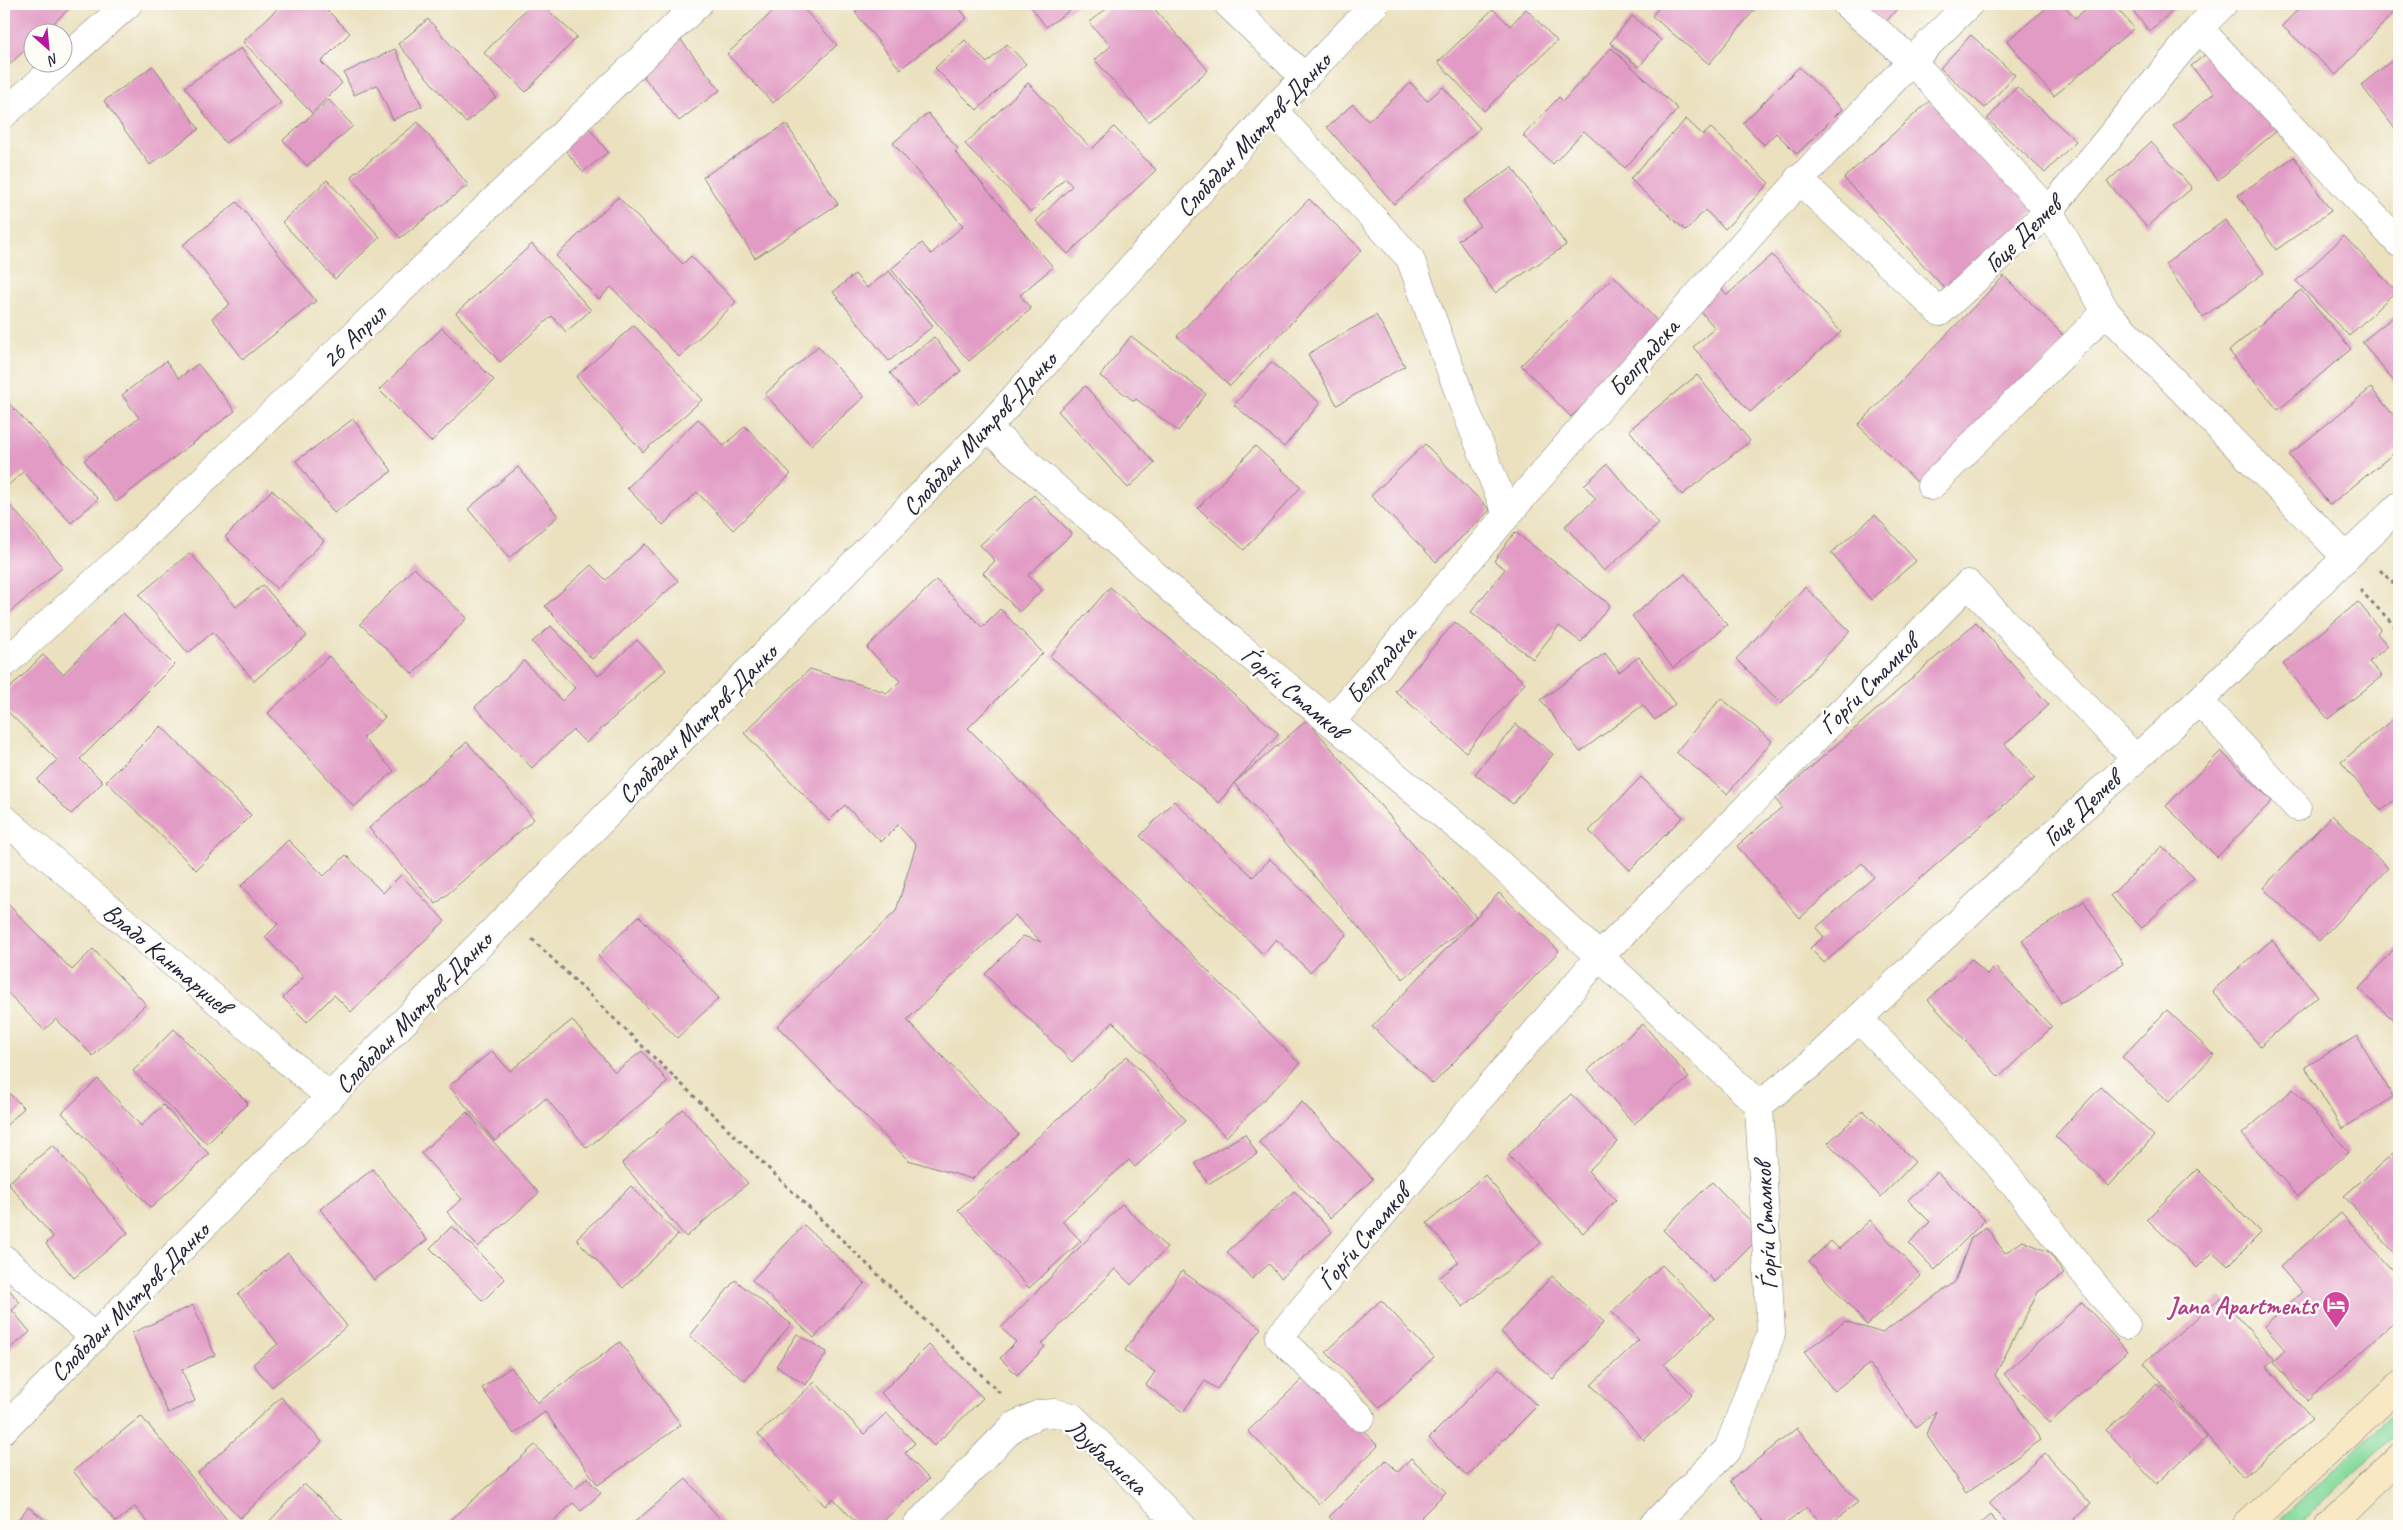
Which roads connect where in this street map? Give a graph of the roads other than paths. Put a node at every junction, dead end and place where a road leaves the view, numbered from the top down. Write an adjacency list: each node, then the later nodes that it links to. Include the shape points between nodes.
1 (128, 4): 9 (street)
2 (698, 4): 24 (street, 26 Април, via 142,539)
3 (1228, 4): 12 (street)
4 (1375, 4): 12 (street, Слободан Митров-Данко)
5 (1846, 4): 10 (street)
6 (1969, 4): 10 (street, Белградска)
7 (2223, 4): 8 (street, Гоце Делчев)
8 (2199, 28): 16 (street, Гоце Делчев); 17 (street)
9 (72, 53)
10 (1911, 60): 15 (street, Белградска); 16 (street)
11 (51, 72): 14 (street)
12 (1304, 77): 13 (street, Слободан Митров-Данко)
13 (1272, 110): 19 (street, Слободан Митров-Данко); 22 (street, via 1410,258)
14 (4, 114)
15 (1798, 179): 16 (street, Гоце Делчев, via 1940,312); 22 (street, Белградска)
16 (2049, 211): 18 (street)
17 (2399, 244)
18 (2106, 312): 20 (street); 23 (street)
19 (987, 428): 26 (street, Ѓорѓи Стамков, via 1195,610); 32 (street, Слободан Митров-Данко)
20 (1931, 486)
21 (2399, 506): 23 (street, Гоце Делчев)
22 (1507, 514): 26 (street, Белградска)
23 (2342, 562): 25 (street, Гоце Делчев)
24 (4, 664)
25 (2199, 701): 27 (street, Гоце Делчев); 28 (street)
26 (1331, 722): 30 (street, Ѓорѓи Стамков, via 1476,842)
27 (2135, 758): 30 (street, Ѓорѓи Стамков, via 1968,584); 31 (street, Гоце Делчев)
28 (2297, 807)
29 (4, 819): 32 (street, Владо Кантарџиев)
30 (1599, 957): 33 (street, Ѓорѓи Стамков); 38 (street, Ѓорѓи Стамков, via 1279,1337)
31 (1859, 1019): 33 (street, Гоце Делчев, via 1811,1064); 35 (street, via 1993,1158)
32 (330, 1097): 36 (street, Слободан Митров-Данко)
33 (1759, 1105): 43 (street, Ѓорѓи Стамков, via 1771,1334 1728,1449)
34 (4, 1258): 36 (street)
35 (2126, 1325)
36 (94, 1337): 39 (street, Слободан Митров-Данко)
37 (2399, 1386): 44 (main road)
38 (1361, 1417)
39 (4, 1429)
40 (2399, 1458): 45 (main road)
41 (916, 1526): 42 (street, Љубљанска, via 1014,1426 1026,1418 1055,1413 1072,1417)
42 (1182, 1526)
43 (1652, 1526)
44 (2246, 1526)
45 (2329, 1526)

